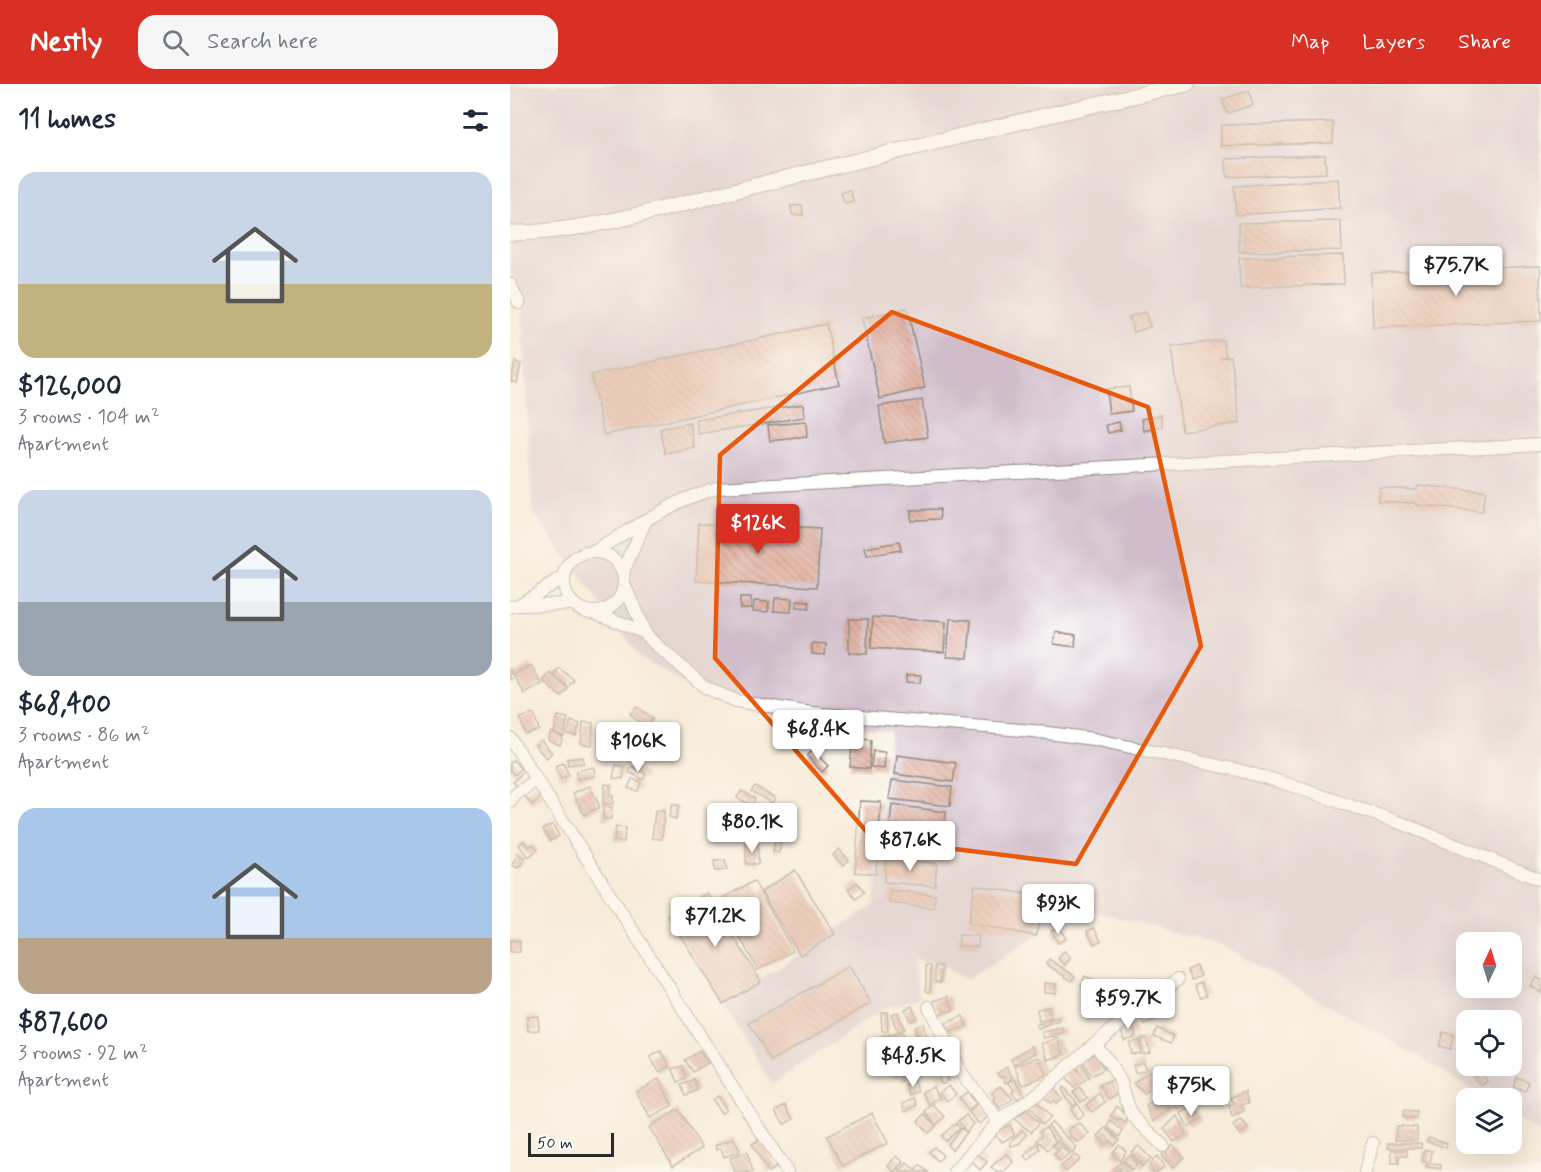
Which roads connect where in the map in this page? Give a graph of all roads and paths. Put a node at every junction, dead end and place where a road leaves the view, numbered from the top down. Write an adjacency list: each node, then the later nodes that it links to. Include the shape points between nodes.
1 (1187, 84): 2 (main road, via 610,220 542,232)
2 (510, 233)
3 (510, 284): 4 (street)
4 (519, 303)
5 (1541, 444): 6 (street, via 717,488 694,494)
6 (645, 522): 7 (street); 8 (street)
7 (595, 551): 8 (street, via 615,559); 9 (street, via 574,558)
8 (623, 572): 10 (street)
9 (564, 578): 11 (street, via 565,592); 12 (street)
10 (625, 586): 13 (street, via 614,605); 14 (street)
11 (573, 604): 12 (street); 13 (street)
12 (515, 606)
13 (594, 612): 14 (street)
14 (645, 633): 18 (street, via 706,688 736,701 812,713 1094,739 1238,770 1401,823)
15 (510, 738): 16 (street)
16 (536, 780): 17 (street); 25 (street)
17 (510, 802)
18 (1541, 880)
19 (1178, 979): 21 (street)
20 (929, 1007): 22 (street, via 962,1073)
21 (1094, 1044): 22 (street); 24 (street, via 1120,1082 1133,1116)
22 (999, 1122): 26 (street)
23 (1373, 1143): 27 (street)
24 (1163, 1146)
25 (786, 1172)
26 (954, 1172)
27 (1365, 1172)

